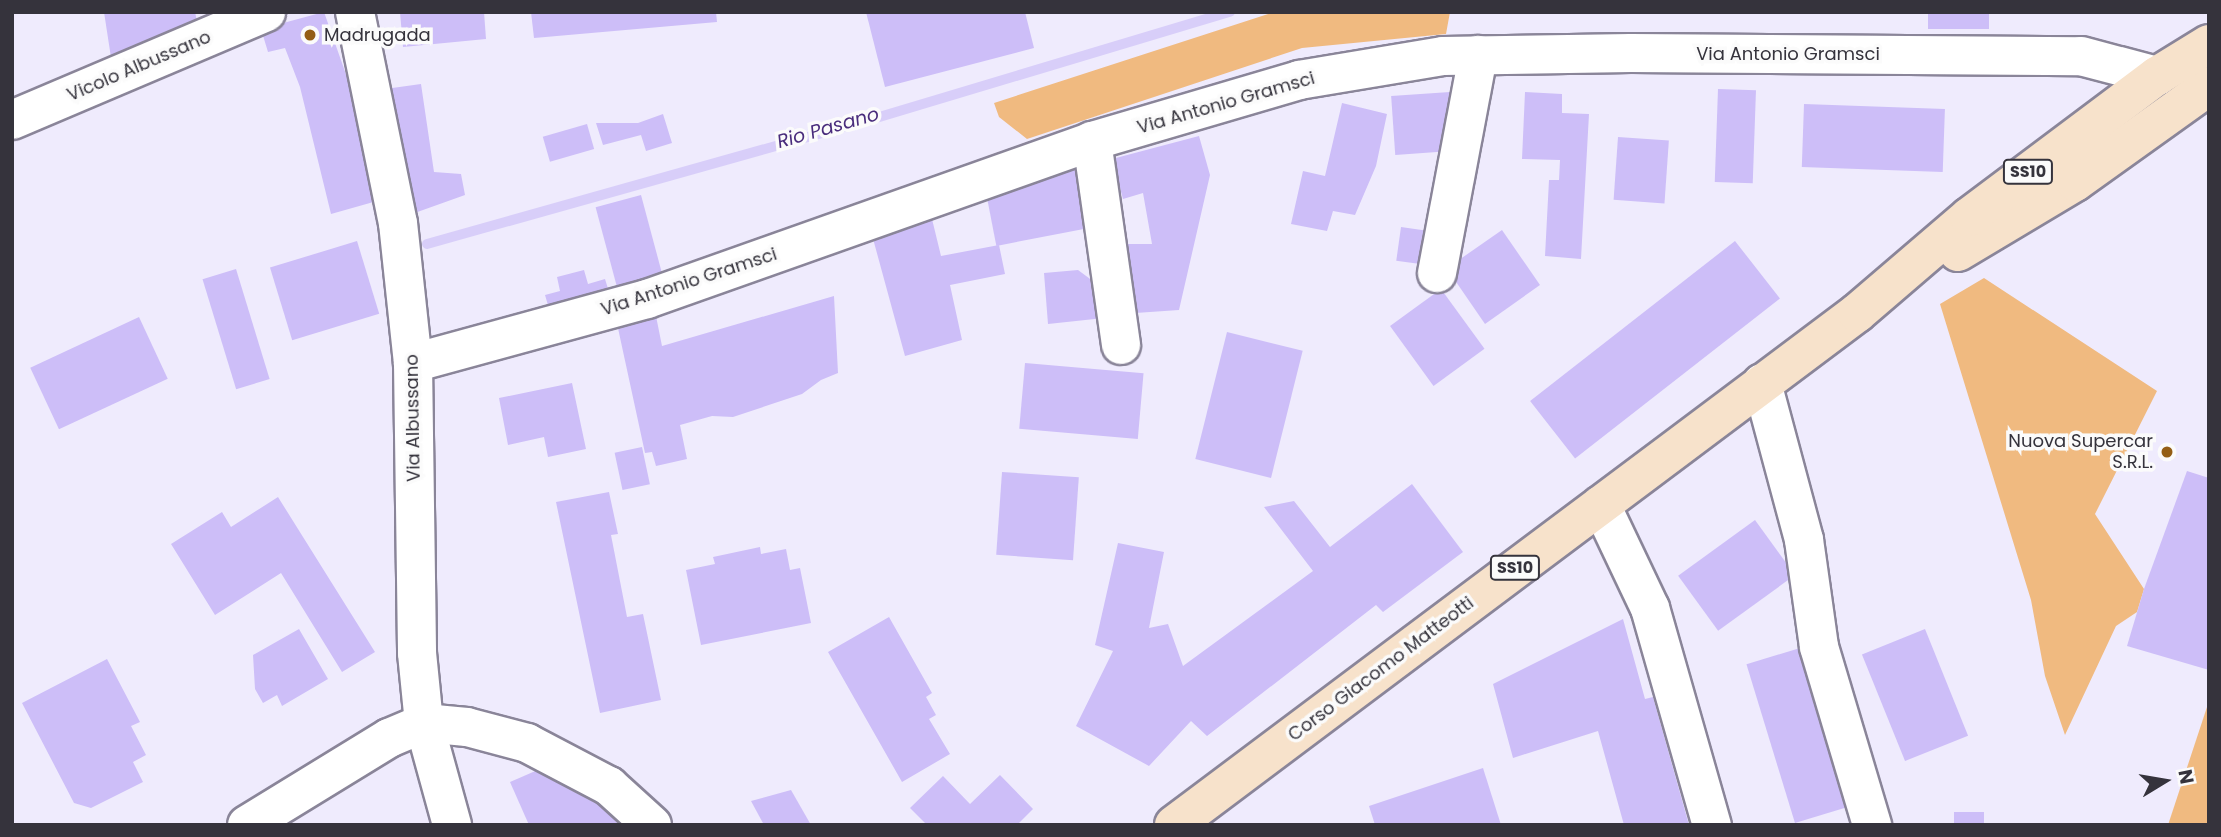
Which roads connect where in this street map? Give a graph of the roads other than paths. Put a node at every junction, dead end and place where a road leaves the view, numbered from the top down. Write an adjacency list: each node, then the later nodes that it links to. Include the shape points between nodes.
1 (266, 12): 7 (street, Vicolo Albussano)
2 (355, 12): 12 (street, Via Albussano, via 398,223)
3 (2209, 44): 5 (main road, Corso Giacomo Matteotti / SS10)
4 (1478, 55): 5 (street, Via Antonio Gramsci, via 2081,56); 8 (street, Via Antonio Gramsci, via 1443,56 1300,80); 9 (street)
5 (2157, 76): 10 (main road, Corso Giacomo Matteotti / SS10, via 1969,217)
6 (2209, 86): 10 (main road, Corso Giacomo Matteotti / SS10, via 2075,182)
7 (12, 120)
8 (1092, 141): 11 (street); 12 (street, Via Antonio Gramsci, via 647,299)
9 (1437, 274)
10 (1857, 313): 13 (main road, Corso Giacomo Matteotti / SS10)
11 (1121, 345)
12 (413, 363): 15 (street, Via Albussano, via 417,653)
13 (1762, 383): 14 (main road, Corso Giacomo Matteotti / SS10); 21 (street, via 1804,540 1819,647)
14 (1601, 505): 19 (main road, Corso Giacomo Matteotti / SS10); 20 (street, via 1650,608)
15 (424, 723): 16 (street, via 389,738); 17 (street, Via Albussano); 18 (street, via 467,727 527,743 610,786)
16 (247, 825)
17 (452, 825)
18 (652, 825)
19 (1174, 825)
20 (1712, 825)
21 (1872, 825)

